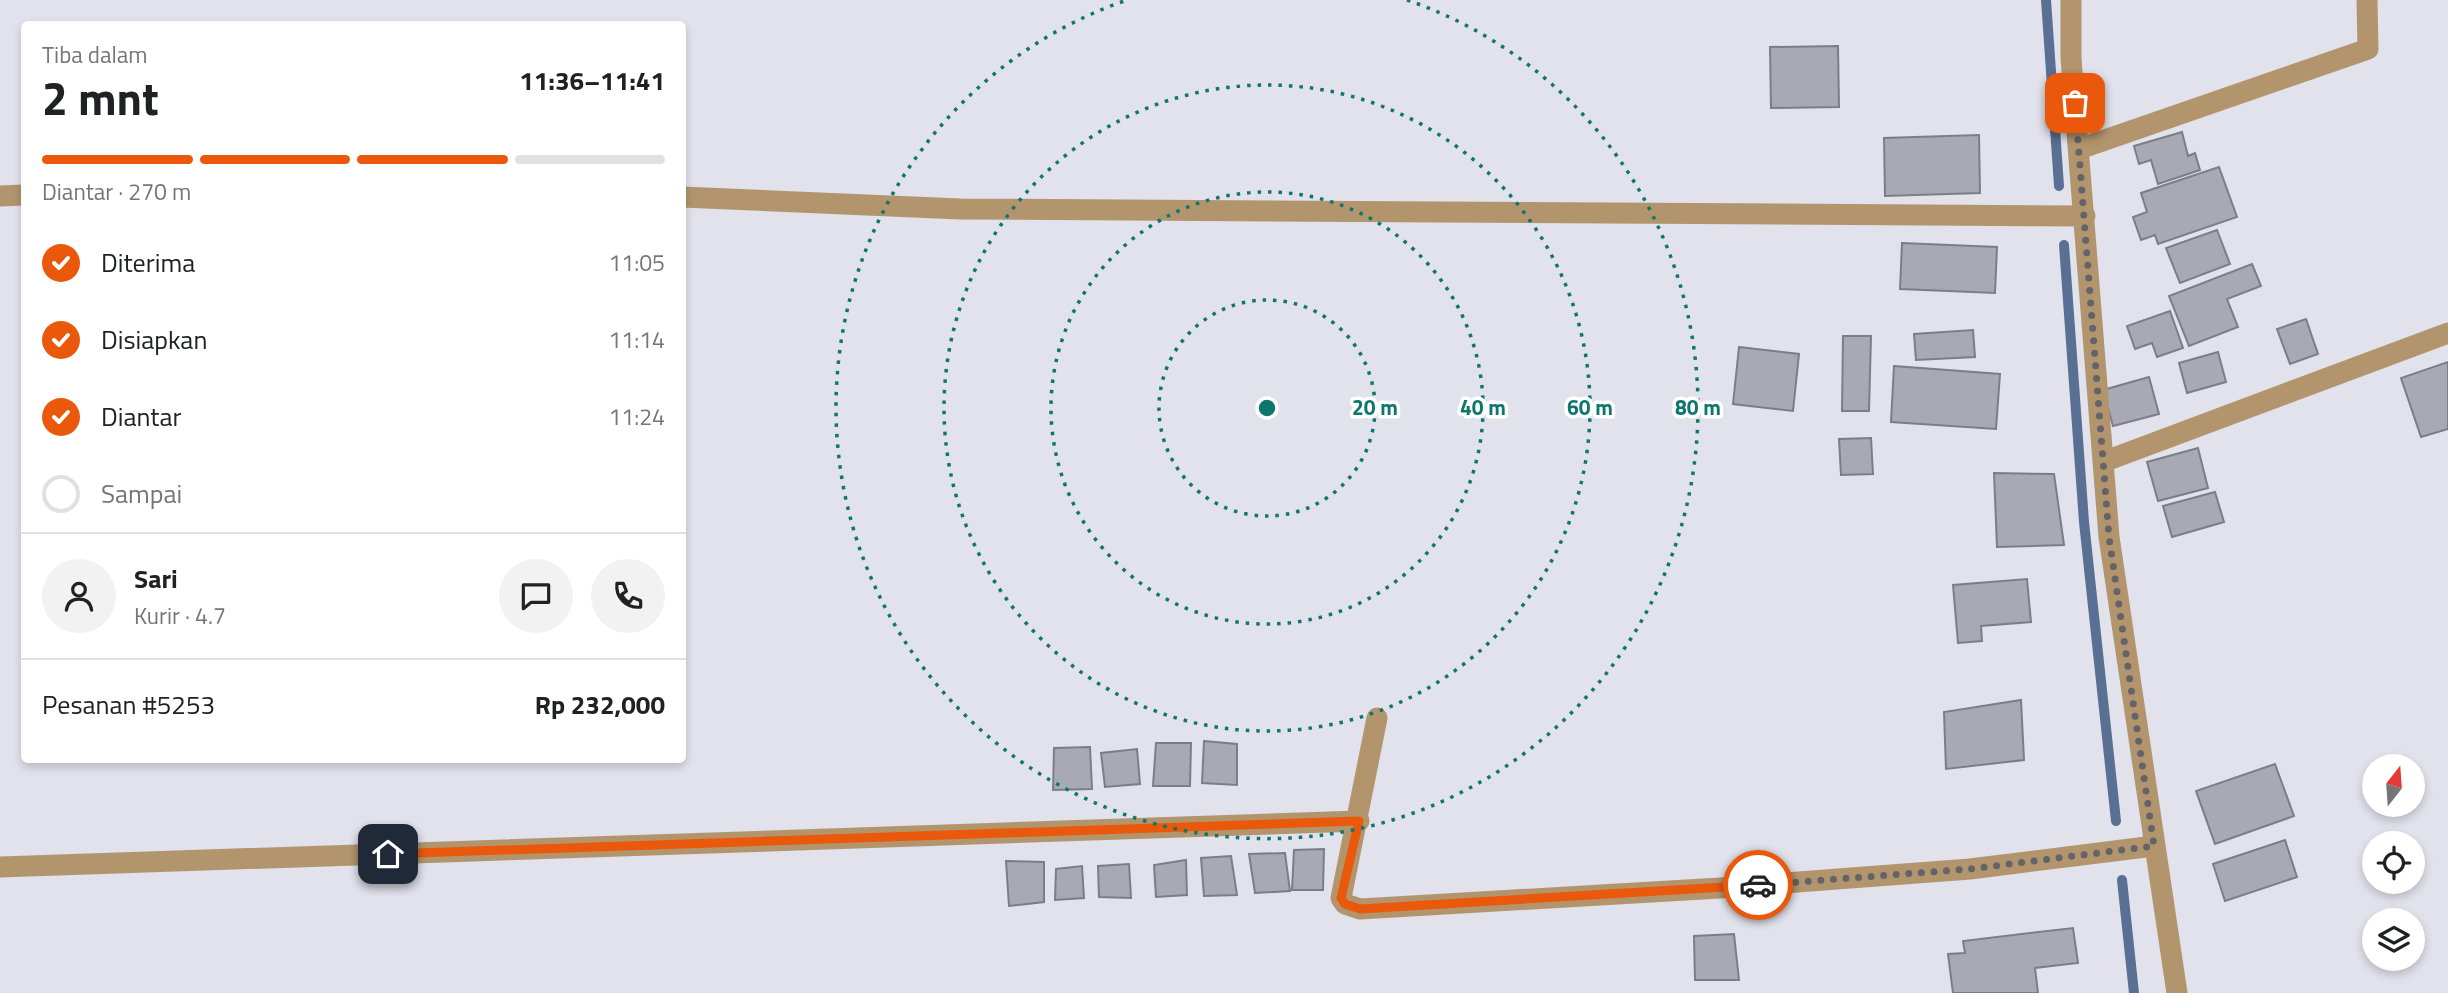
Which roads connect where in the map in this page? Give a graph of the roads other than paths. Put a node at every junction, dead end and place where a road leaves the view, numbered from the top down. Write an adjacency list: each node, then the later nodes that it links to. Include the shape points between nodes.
1 (2071, 0): 3 (street)
2 (2367, 0): 3 (street, via 2368,49)
3 (2079, 149): 7 (street)
4 (21, 195): 5 (street)
5 (0, 196)
6 (686, 197): 7 (street, via 960,209)
7 (2085, 216): 9 (street)
8 (2448, 333): 9 (street)
9 (2103, 463): 12 (street, via 2109,537)
10 (1377, 718): 11 (street)
11 (1359, 821): 12 (street, via 1341,898 1360,909 1970,869); 13 (street)
12 (2154, 846): 14 (street)
13 (0, 867)
14 (2177, 993)

